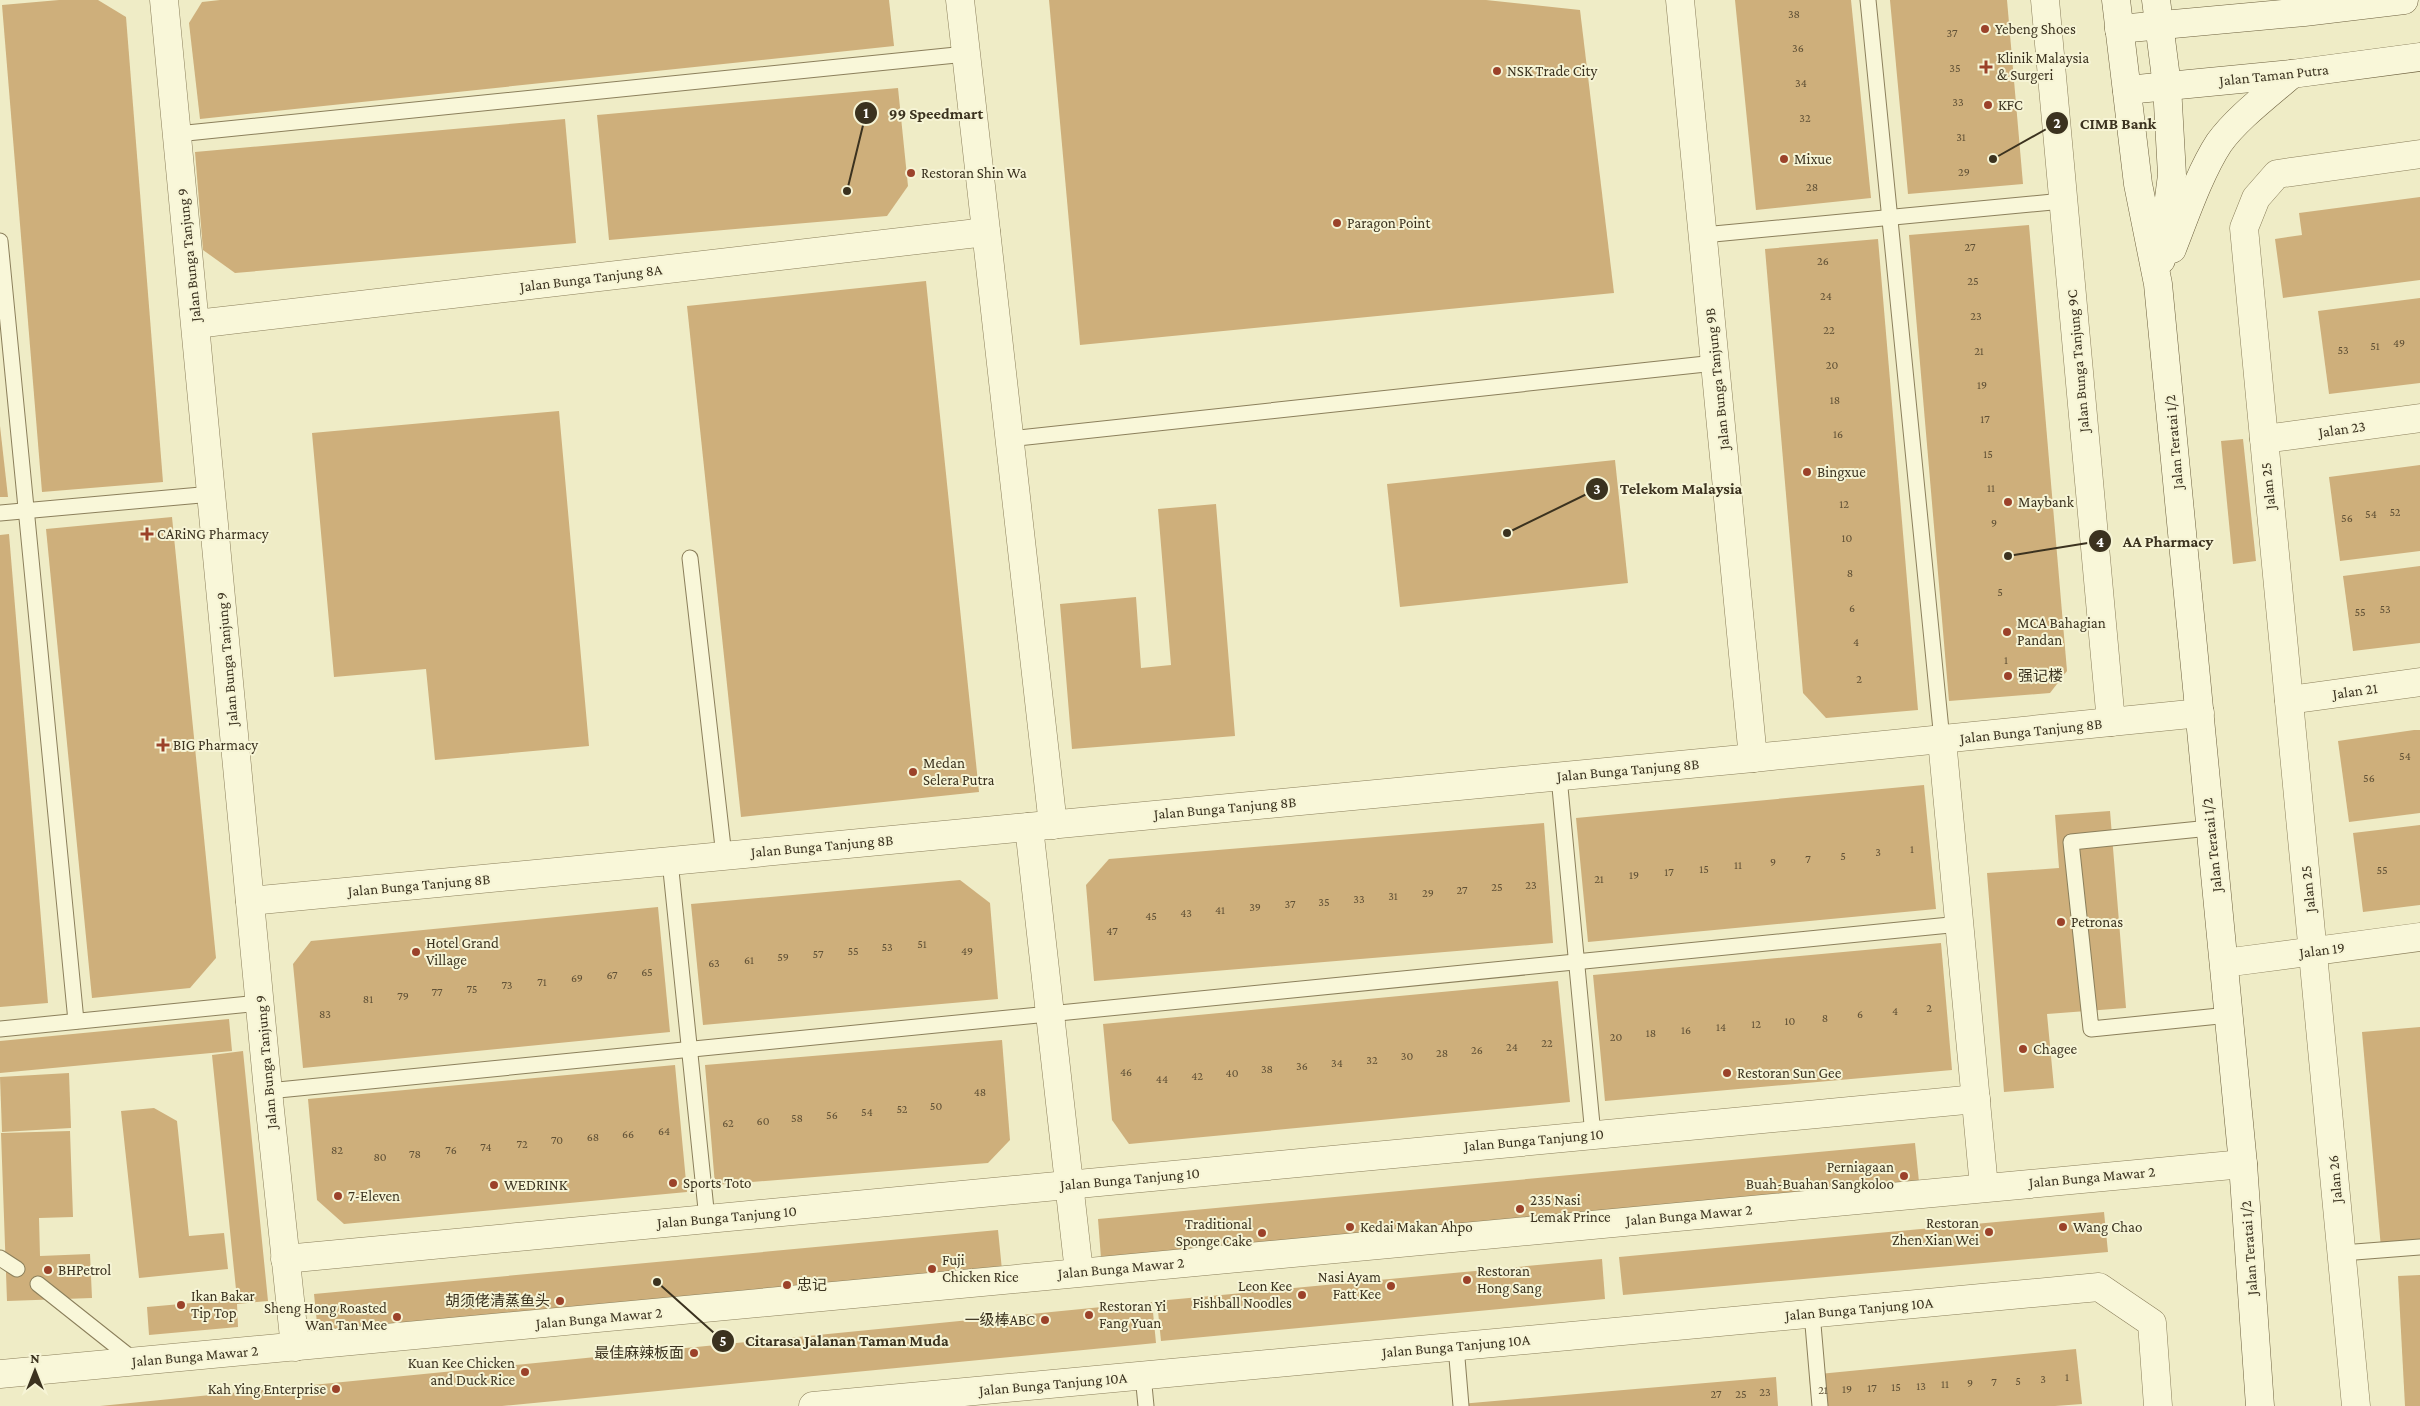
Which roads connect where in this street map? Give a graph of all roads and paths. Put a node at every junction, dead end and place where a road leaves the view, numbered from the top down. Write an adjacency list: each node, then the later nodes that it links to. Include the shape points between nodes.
1 (164, 0): 17 (street, Jalan Bunga Tanjung 9)
2 (960, 0): 12 (street)
3 (1680, 0): 22 (street, Jalan Bunga Tanjung 9B)
4 (1868, 0): 20 (lane)
5 (2045, 0): 19 (street, Jalan Bunga Tanjung 9C)
6 (2116, 0): 11 (street, Jalan Teratai 1/2)
7 (2256, 0): 9 (street)
8 (2404, 0): 9 (street)
9 (2304, 12): 10 (street)
10 (2157, 13): 11 (street); 15 (street, Jalan Teratai 1/2)
11 (2119, 29): 16 (street, Jalan Teratai 1/2)
12 (966, 54): 17 (lane); 21 (street)
13 (2420, 57): 14 (street, Jalan Taman Putra)
14 (2292, 74): 15 (street, Jalan Taman Putra); 24 (street, via 2252,108 2219,143)
15 (2167, 86): 16 (street, Jalan Taman Putra); 24 (street, Jalan Teratai 1/2, via 2172,175)
16 (2127, 90): 24 (street, Jalan Teratai 1/2, via 2138,184)
17 (177, 134): 25 (street, Jalan Bunga Tanjung 9)
18 (2420, 154): 29 (street, Jalan 25, via 2277,174 2256,198 2244,228)
19 (2063, 201): 20 (lane); 37 (street, Jalan Bunga Tanjung 9C)
20 (1890, 218): 22 (lane); 38 (lane)
21 (986, 232): 25 (street, Jalan Bunga Tanjung 8A); 28 (street)
22 (1702, 235): 26 (street, Jalan Bunga Tanjung 9B)
23 (0, 241): 31 (lane)
24 (2158, 284): 36 (street, Jalan Teratai 1/2)
25 (196, 324): 30 (street, Jalan Bunga Tanjung 9)
26 (1715, 363): 28 (lane); 39 (street, Jalan Bunga Tanjung 9B)
27 (2420, 418): 29 (street, Jalan 23)
28 (1009, 439): 41 (street)
29 (2264, 439): 35 (street, Jalan 25)
30 (212, 494): 31 (lane); 45 (street, Jalan Bunga Tanjung 9)
31 (26, 510): 32 (lane); 54 (lane)
32 (0, 512)
33 (690, 558): 43 (lane)
34 (2420, 682): 35 (street, Jalan 21)
35 (2289, 700): 48 (street, Jalan 25)
36 (2200, 713): 37 (street, Jalan Bunga Tanjung 8B); 42 (street, Jalan Teratai 1/2)
37 (2111, 722): 38 (street, Jalan Bunga Tanjung 8B)
38 (1942, 740): 39 (street, Jalan Bunga Tanjung 8B); 46 (street)
39 (1753, 758): 40 (street, Jalan Bunga Tanjung 8B)
40 (1559, 777): 41 (street, Jalan Bunga Tanjung 8B); 49 (lane)
41 (1041, 826): 43 (street, Jalan Bunga Tanjung 8B); 52 (street)
42 (2210, 828): 50 (street, Jalan Teratai 1/2); 53 (lane, via 2071,842 2091,1029)
43 (724, 856): 44 (street, Jalan Bunga Tanjung 8B)
44 (670, 861): 45 (street, Jalan Bunga Tanjung 8B); 56 (lane)
45 (250, 901): 51 (street, Jalan Bunga Tanjung 9)
46 (1960, 924): 49 (lane); 58 (street)
47 (2420, 937): 48 (street, Jalan 19)
48 (2314, 952): 50 (street, Jalan 19); 65 (street, Jalan 26)
49 (1576, 962): 52 (lane); 59 (lane)
50 (2224, 963): 53 (street, Jalan Teratai 1/2)
51 (260, 1003): 54 (lane); 57 (street, Jalan Bunga Tanjung 9)
52 (1050, 1014): 56 (lane); 61 (street)
53 (2229, 1015): 60 (street, Jalan Teratai 1/2)
54 (76, 1021): 55 (lane)
55 (0, 1029)
56 (689, 1049): 57 (lane); 63 (lane)
57 (268, 1090): 67 (street, Jalan Bunga Tanjung 9)
58 (1976, 1099): 59 (street, Jalan Bunga Tanjung 10); 62 (street)
59 (1593, 1135): 61 (street, Jalan Bunga Tanjung 10)
60 (2243, 1164): 62 (street, Jalan Bunga Mawar 2); 82 (street, Jalan Teratai 1/2)
61 (1070, 1185): 63 (street, Jalan Bunga Tanjung 10); 69 (street)
62 (1984, 1187): 69 (street, Jalan Bunga Mawar 2)
63 (707, 1219): 67 (street, Jalan Bunga Tanjung 10)
64 (2420, 1247): 65 (lane)
65 (2342, 1254): 83 (street, Jalan 26)
66 (0, 1258): 68 (lane)
67 (285, 1258): 73 (street, Jalan Bunga Tanjung 9)
68 (17, 1269)
69 (1079, 1272): 73 (street, Jalan Bunga Mawar 2)
70 (38, 1284): 74 (lane)
71 (1812, 1314): 72 (street, Jalan Bunga Tanjung 10A); 80 (lane); 81 (street, Jalan Bunga Tanjung 10A, via 2099,1287 2152,1323)
72 (1456, 1346): 76 (street, Jalan Bunga Tanjung 10A); 79 (lane)
73 (295, 1347): 74 (street, Jalan Bunga Mawar 2)
74 (136, 1362): 75 (street, Jalan Bunga Mawar 2)
75 (0, 1374)
76 (1143, 1375): 77 (street, Jalan Bunga Tanjung 10A); 78 (lane)
77 (813, 1406)
78 (1146, 1406)
79 (1461, 1406)
80 (1820, 1406)
81 (2158, 1406)
82 (2260, 1406)
83 (2356, 1406)

